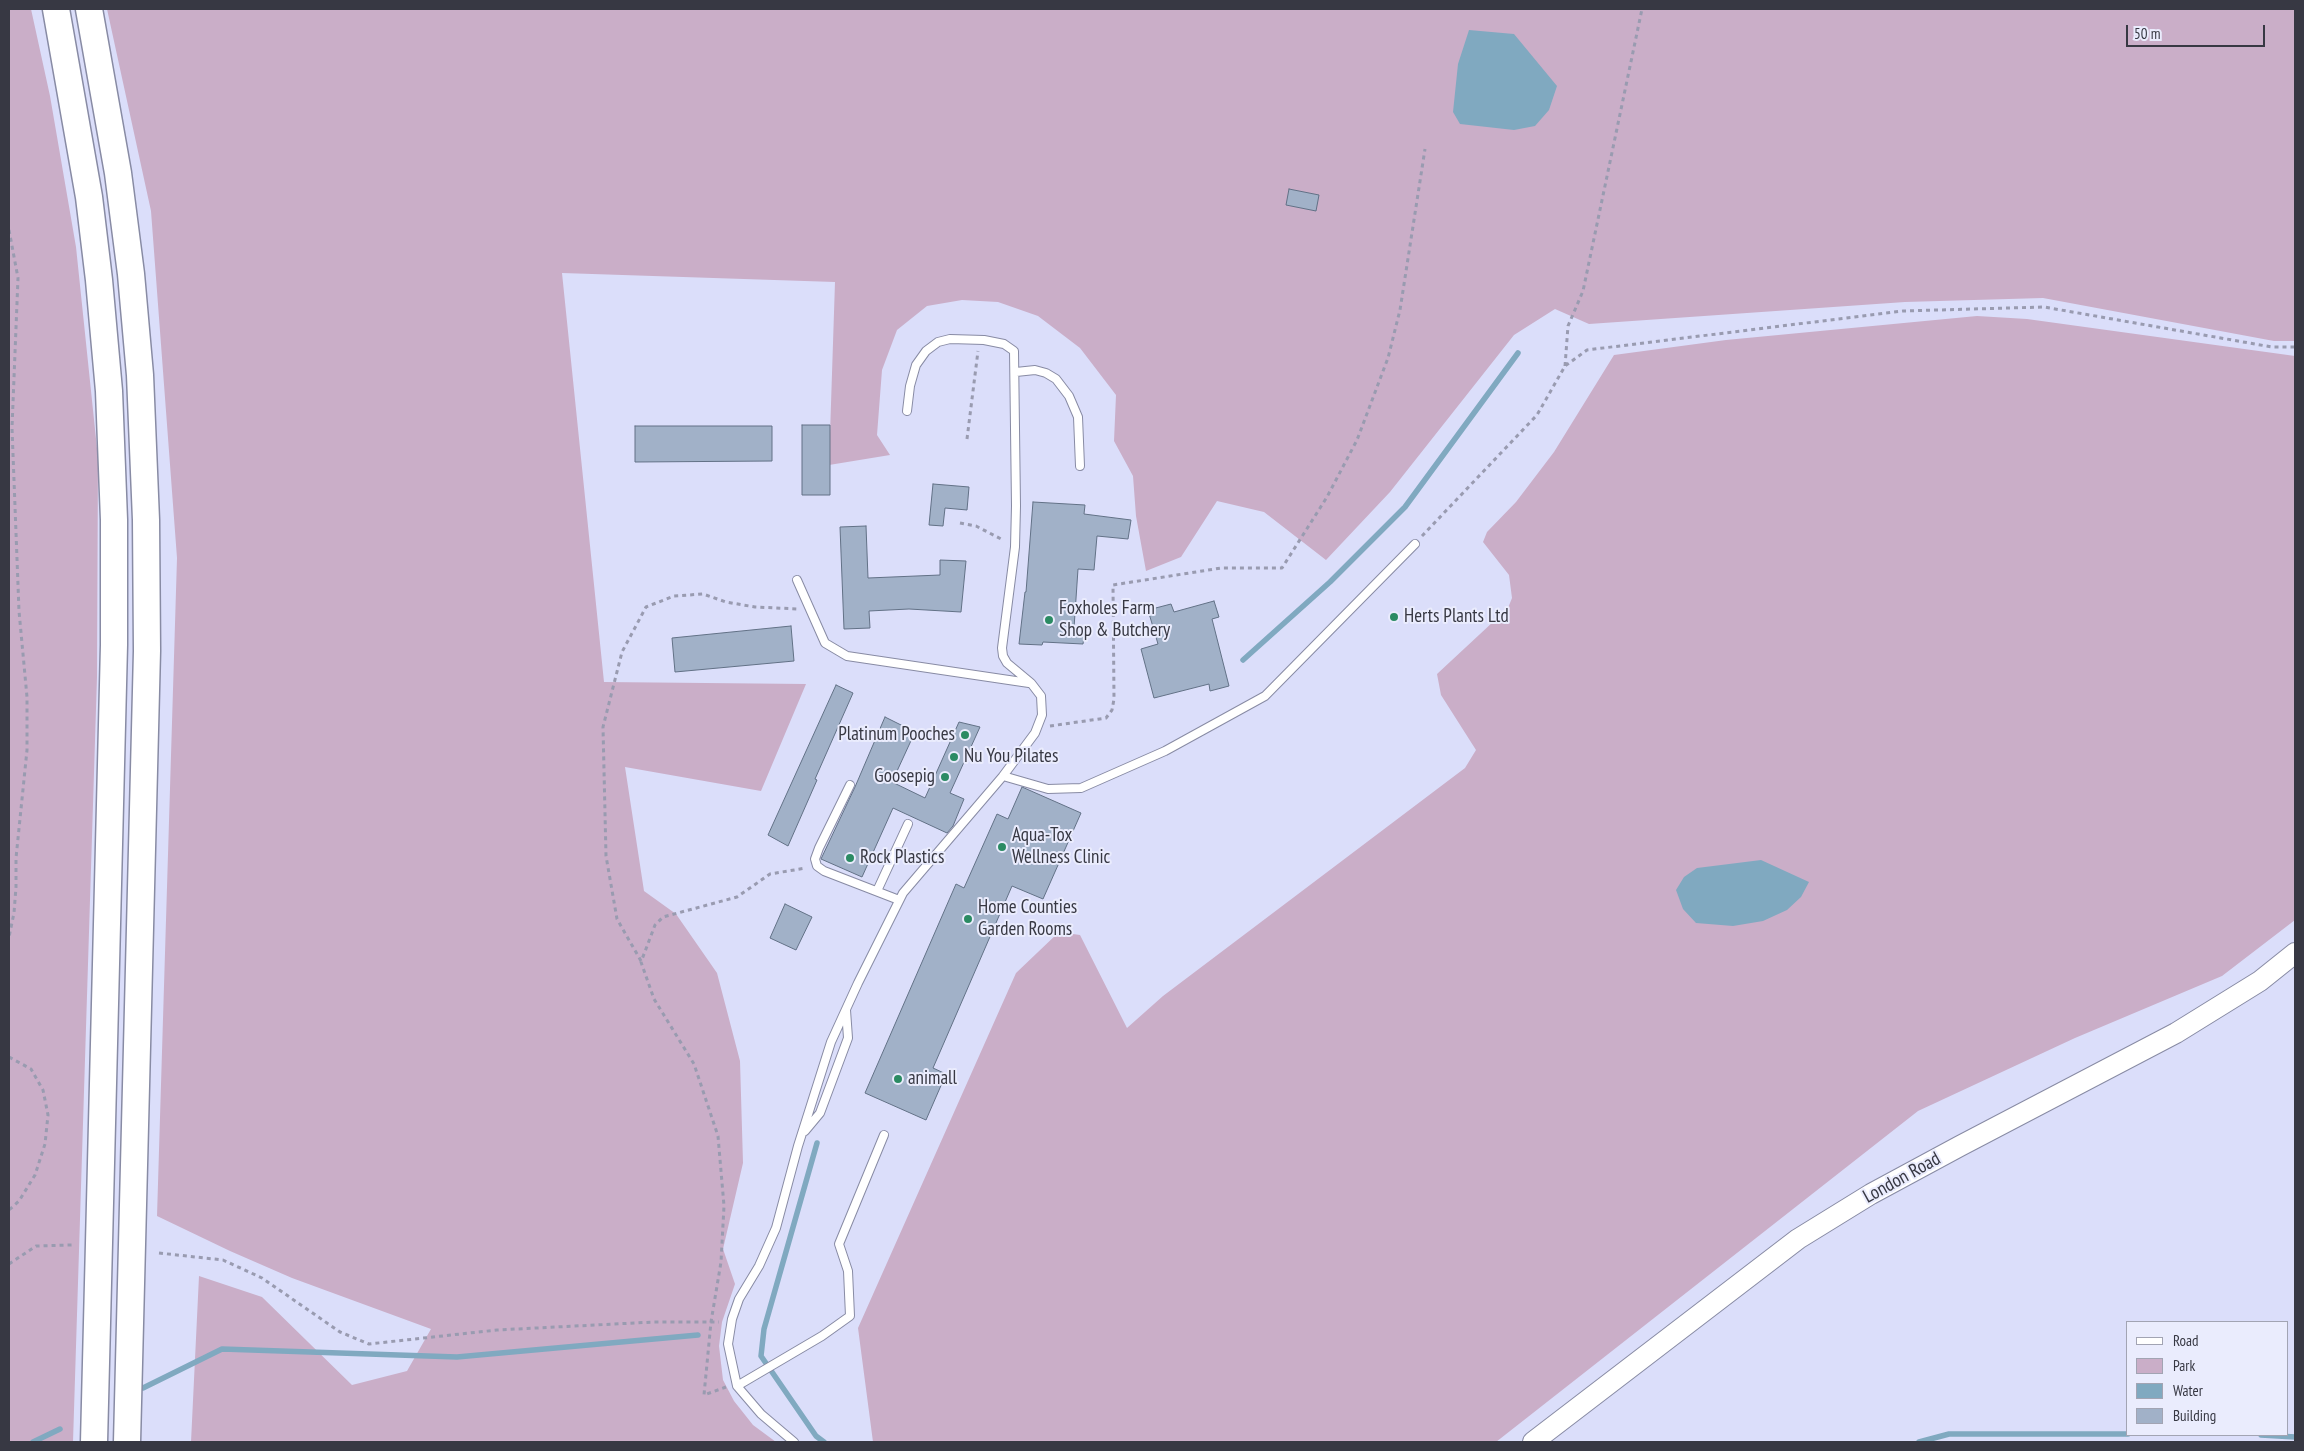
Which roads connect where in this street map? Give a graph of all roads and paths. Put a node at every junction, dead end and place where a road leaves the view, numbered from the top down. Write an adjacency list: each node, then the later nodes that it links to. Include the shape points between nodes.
1 (56, 9): 41 (highway, via 88,188 99,280 114,520 114,646)
2 (89, 9): 42 (highway, via 118,173 131,274 140,375 146,520 147,651)
3 (1642, 9): 8 (path, via 1583,291 1568,326)
4 (1425, 149): 20 (path, via 1400,310 1388,358 1357,440 1327,497 1282,568 1221,568 1113,585 1112,710 1106,718)
5 (9, 230): 11 (path, via 18,278)
6 (979, 340): 9 (lane, via 1004,344 1014,351); 10 (lane, via 950,339 938,342 926,351 916,365); 12 (path)
7 (2295, 347): 8 (path, via 2272,347 2044,307 1893,312 1587,350)
8 (1565, 366): 15 (path, via 1537,415)
9 (1016, 372): 13 (lane, via 1035,370 1046,373 1056,379 1069,396 1078,417); 16 (lane)
10 (907, 411)
11 (11, 428): 27 (path, via 27,732 15,904)
12 (967, 439)
13 (1080, 466)
14 (960, 523): 16 (path, via 992,533)
15 (1415, 544): 21 (lane, via 1265,696 1165,751 1081,788 1048,789)
16 (1014, 547): 19 (lane, via 1002,648 1007,663)
17 (797, 580): 18 (lane)
18 (810, 610): 19 (lane, via 825,643 846,656); 29 (path, via 755,607 703,594 674,596 646,608 622,652 603,727 606,856 617,919)
19 (1031, 683): 20 (lane, via 1041,696 1042,715)
20 (1037, 728): 21 (lane)
21 (1003, 776): 26 (lane)
22 (850, 785): 24 (lane, via 819,848 815,859)
23 (908, 824): 25 (lane)
24 (817, 866): 25 (lane); 29 (path, via 770,874 737,897 663,917 655,925)
25 (877, 891): 26 (lane)
26 (899, 900): 30 (lane)
27 (9, 937)
28 (2295, 954): 44 (main road, London Road, via 2260,981 2176,1033 1871,1194 1798,1239)
29 (641, 962): 39 (path, via 654,999 694,1064 718,1136 724,1206 721,1262)
30 (846, 1010): 33 (lane, via 831,1042); 33 (lane, via 848,1038 820,1113)
31 (9, 1057): 34 (path, via 31,1069 43,1090 48,1115 45,1144 35,1176)
32 (884, 1135): 40 (lane, via 839,1244 848,1271 850,1316)
33 (801, 1137): 38 (lane, via 776,1228)
34 (9, 1210)
35 (72, 1245): 37 (path, via 36,1246)
36 (159, 1253): 39 (path, via 223,1260 262,1278 340,1332 369,1344 498,1330)
37 (9, 1264)
38 (732, 1319): 39 (path); 40 (lane, via 728,1344)
39 (711, 1322): 40 (path, via 704,1394)
40 (737, 1386): 43 (lane, via 761,1414)
41 (94, 1442)
42 (127, 1442)
43 (794, 1442)
44 (1533, 1442)

